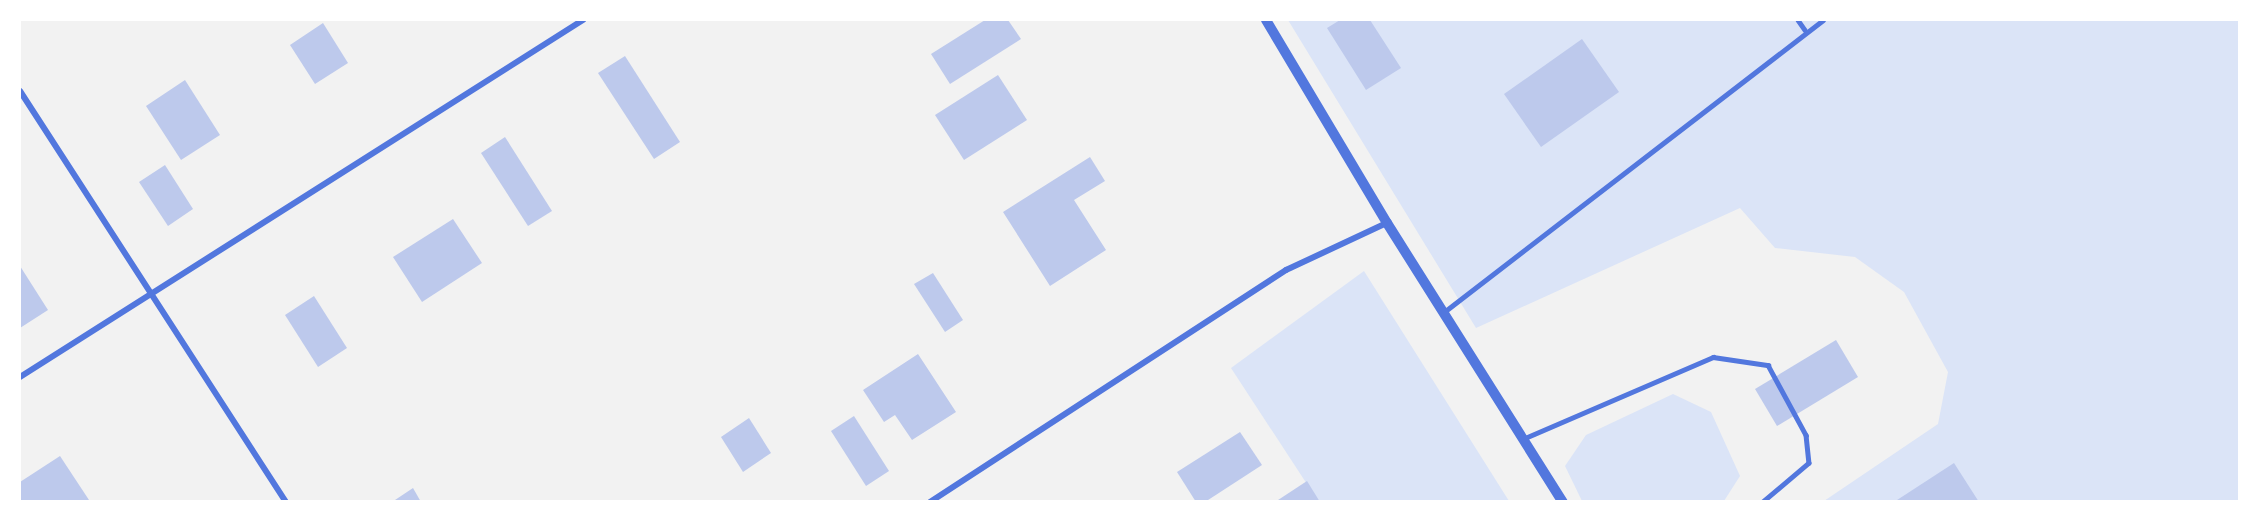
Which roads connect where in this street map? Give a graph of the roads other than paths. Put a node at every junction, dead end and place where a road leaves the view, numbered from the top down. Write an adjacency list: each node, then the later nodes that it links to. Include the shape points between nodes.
1 (583, 20): 8 (street)
2 (1266, 20): 7 (street)
3 (1798, 20): 5 (lane)
4 (1822, 20): 5 (lane)
5 (1804, 30): 9 (lane)
6 (20, 91): 8 (street)
7 (1387, 223): 9 (street); 13 (street, via 1286,270)
8 (151, 293): 10 (street); 12 (street)
9 (1444, 312): 11 (street)
10 (20, 377)
11 (1525, 438): 14 (street); 15 (lane, via 1713,357 1768,365 1806,435 1809,463)
12 (286, 501)
13 (930, 501)
14 (1563, 501)
15 (1763, 501)

